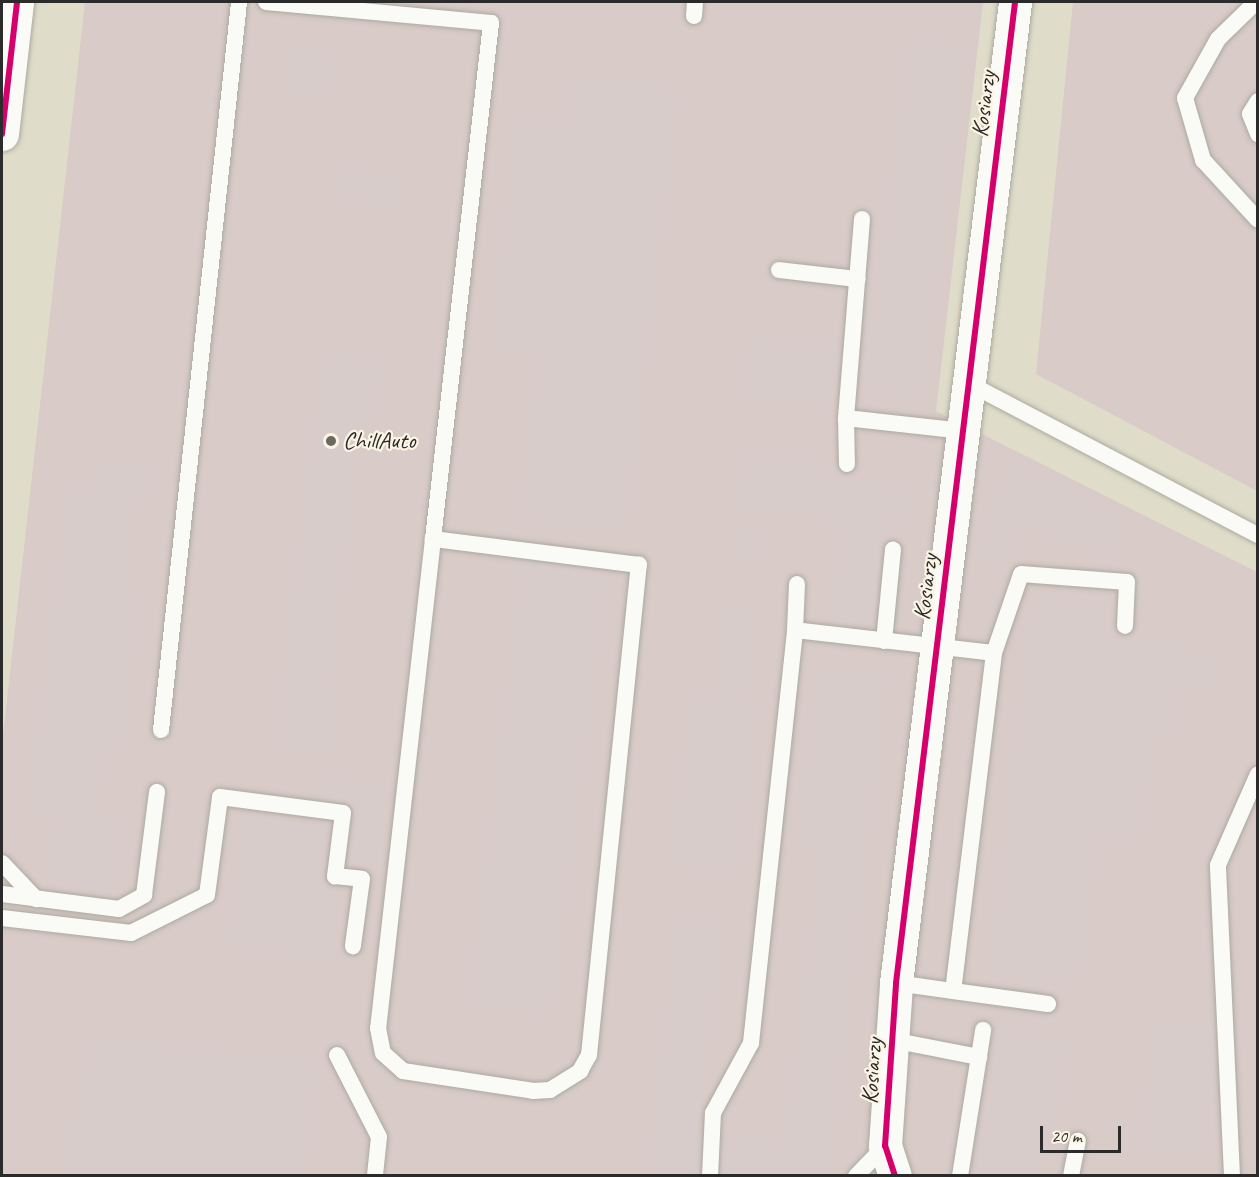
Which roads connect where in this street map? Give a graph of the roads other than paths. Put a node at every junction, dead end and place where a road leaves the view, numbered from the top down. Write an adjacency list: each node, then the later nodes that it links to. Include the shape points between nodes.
1 (17, 2): 7 (street)
2 (239, 2): 26 (lane)
3 (266, 2): 18 (lane, via 491,23)
4 (1015, 2): 13 (street, Kosiarzy)
5 (1256, 2): 10 (lane, via 1218,39 1185,98 1203,160)
6 (1257, 101): 8 (lane, via 1250,114)
7 (2, 134)
8 (1257, 134)
9 (862, 219): 12 (lane)
10 (1257, 220)
11 (779, 270): 12 (lane)
12 (857, 279): 14 (lane)
13 (968, 383): 15 (street, Kosiarzy); 17 (lane)
14 (846, 418): 15 (lane); 16 (lane)
15 (963, 430): 24 (street, Kosiarzy)
16 (847, 464)
17 (1257, 535)
18 (433, 539): 18 (lane, via 379,1042 391,1064 403,1071 533,1091 550,1090 580,1071 588,1055 639,565)
19 (893, 549): 23 (lane)
20 (797, 584): 22 (lane)
21 (1125, 626): 25 (lane, via 1127,582 1021,574)
22 (795, 630): 23 (lane); 44 (lane, via 751,1043 713,1113)
23 (884, 641): 24 (lane)
24 (936, 647): 25 (lane); 34 (street, Kosiarzy)
25 (994, 653): 35 (lane)
26 (161, 730)
27 (1257, 774): 48 (lane, via 1218,865)
28 (157, 792): 31 (lane, via 144,895 118,909)
29 (2, 863): 31 (lane)
30 (2, 894): 31 (lane)
31 (36, 899)
32 (2, 918): 33 (lane, via 131,933 207,895 220,797 344,813 335,876 362,879)
33 (353, 946)
34 (896, 983): 35 (lane); 38 (street, Kosiarzy)
35 (953, 990): 36 (lane)
36 (1048, 1004)
37 (983, 1030): 40 (lane)
38 (892, 1040): 40 (lane); 42 (street, Kosiarzy)
39 (337, 1055): 43 (lane, via 379,1137)
40 (979, 1057): 46 (lane)
41 (1078, 1141): 47 (lane)
42 (890, 1161): 45 (lane)
43 (375, 1176)
44 (710, 1176)
45 (856, 1176)
46 (960, 1176)
47 (1071, 1176)
48 (1232, 1176)

